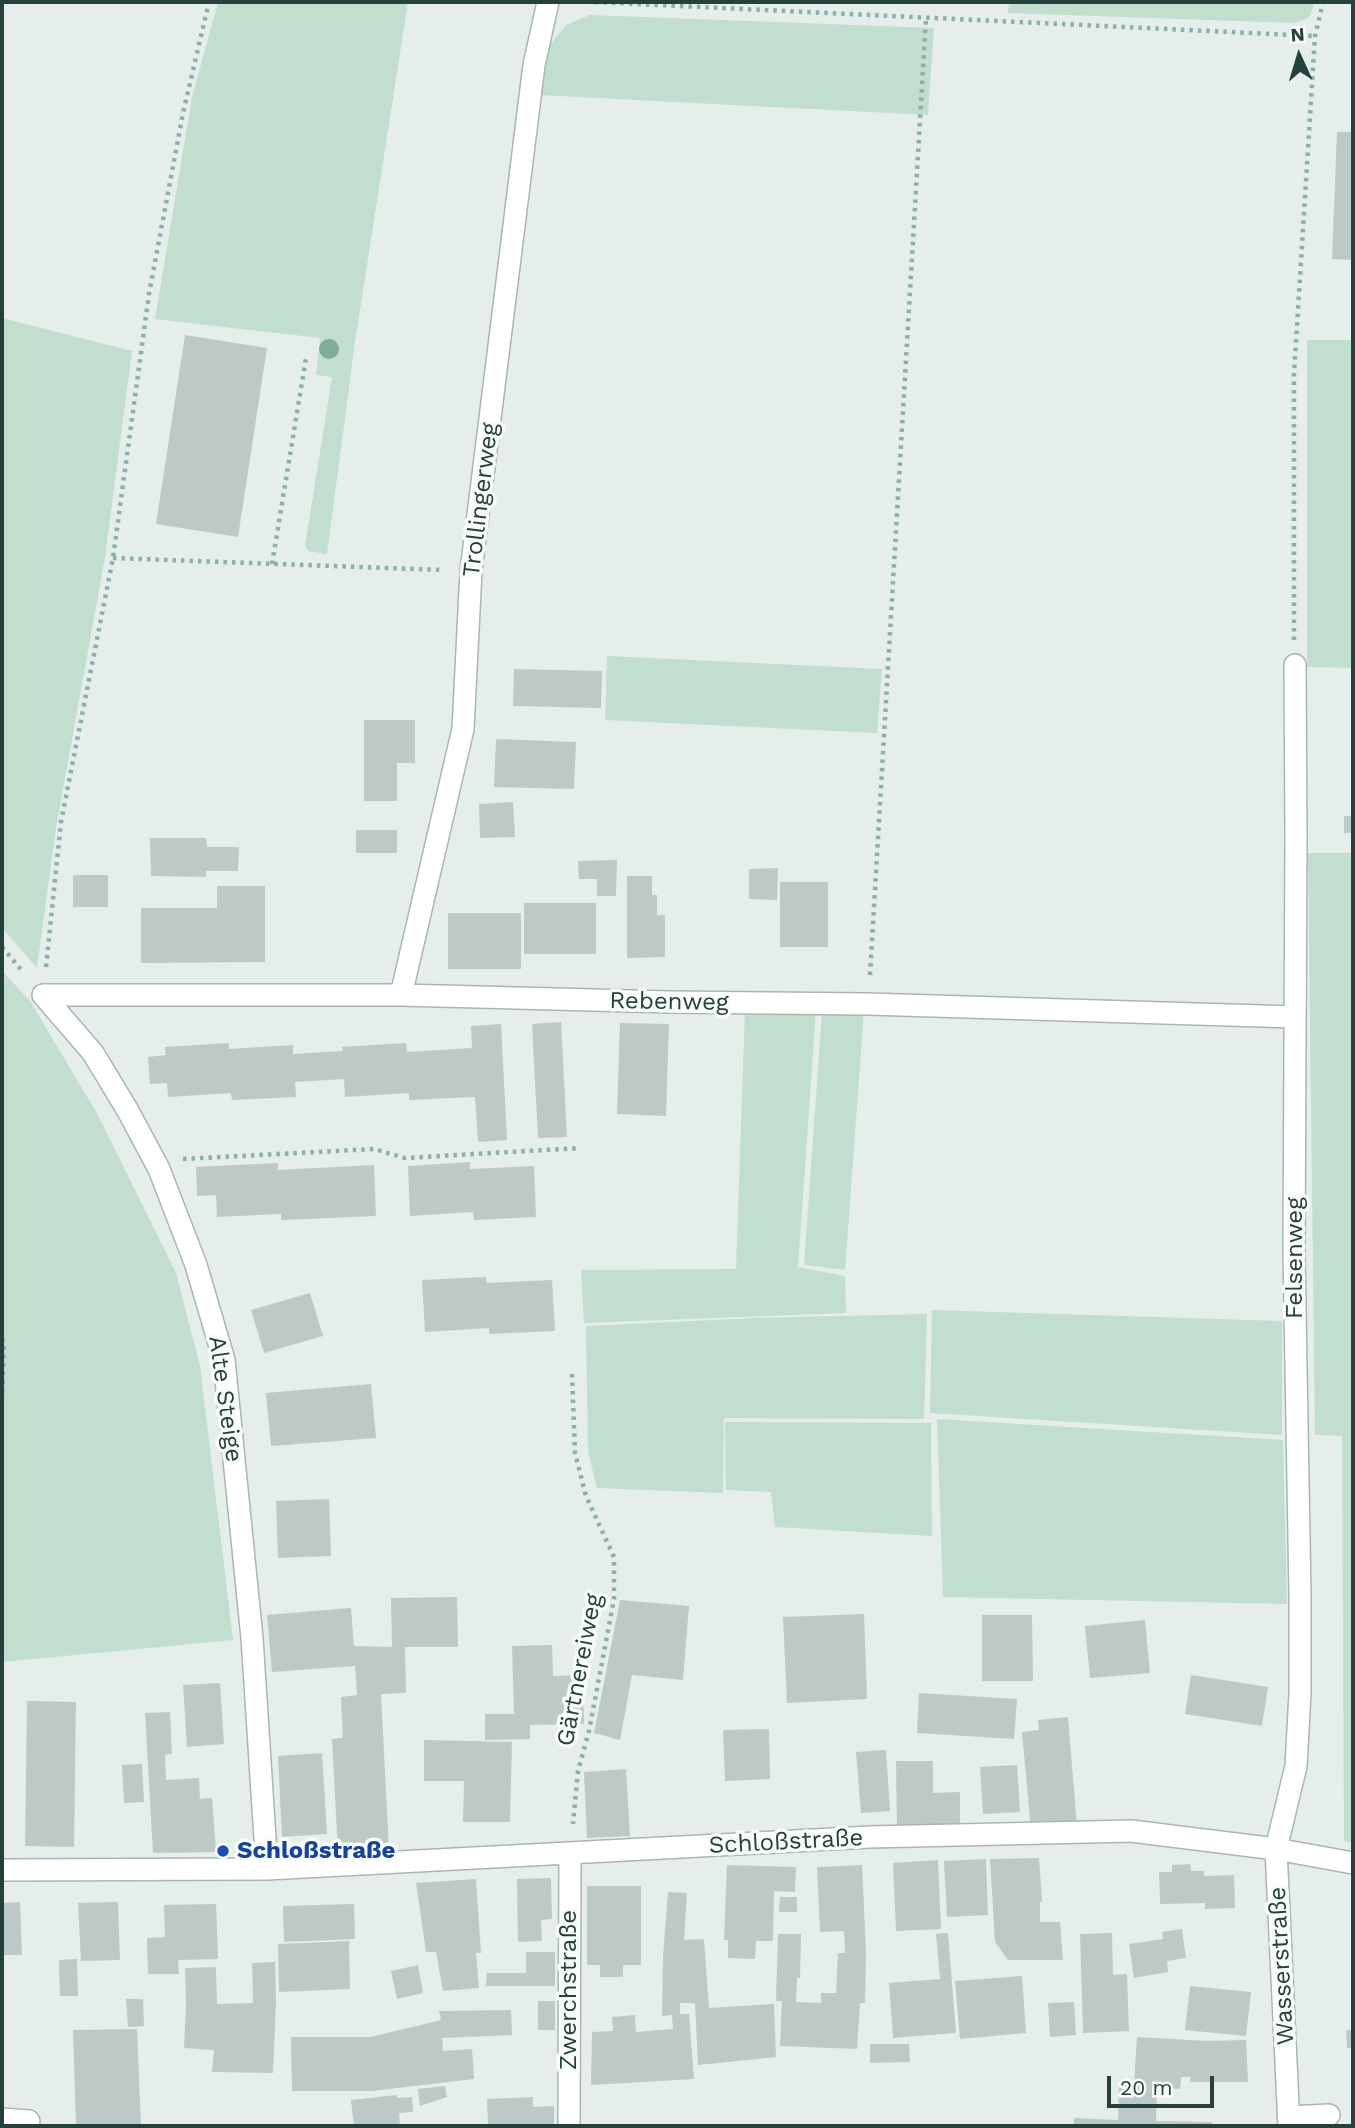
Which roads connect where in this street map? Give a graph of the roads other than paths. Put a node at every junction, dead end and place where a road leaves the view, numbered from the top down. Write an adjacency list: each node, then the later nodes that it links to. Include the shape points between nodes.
1 (548, 2): 4 (street, Trollingerweg, via 534,65 471,571 463,729)
2 (1294, 665): 5 (street, Felsenweg)
3 (43, 995): 4 (street, Rebenweg); 9 (street, Alte Steige, via 93,1053 159,1169 196,1265 224,1360 252,1638)
4 (401, 995): 5 (street, Rebenweg)
5 (1295, 1017): 6 (street, Felsenweg, via 1300,1693 1296,1766)
6 (1276, 1849): 7 (street, Schloßstraße, via 1131,1831 870,1837); 8 (street, Schloßstraße); 14 (street, Wasserstraße)
7 (570, 1854): 9 (street, Schloßstraße); 15 (street, Zwerchstraße)
8 (1353, 1863)
9 (267, 1869): 10 (street, Schloßstraße)
10 (2, 1870)
11 (1329, 2115): 14 (street)
12 (2, 2119): 13 (street)
13 (29, 2121)
14 (1288, 2121)
15 (569, 2126)

